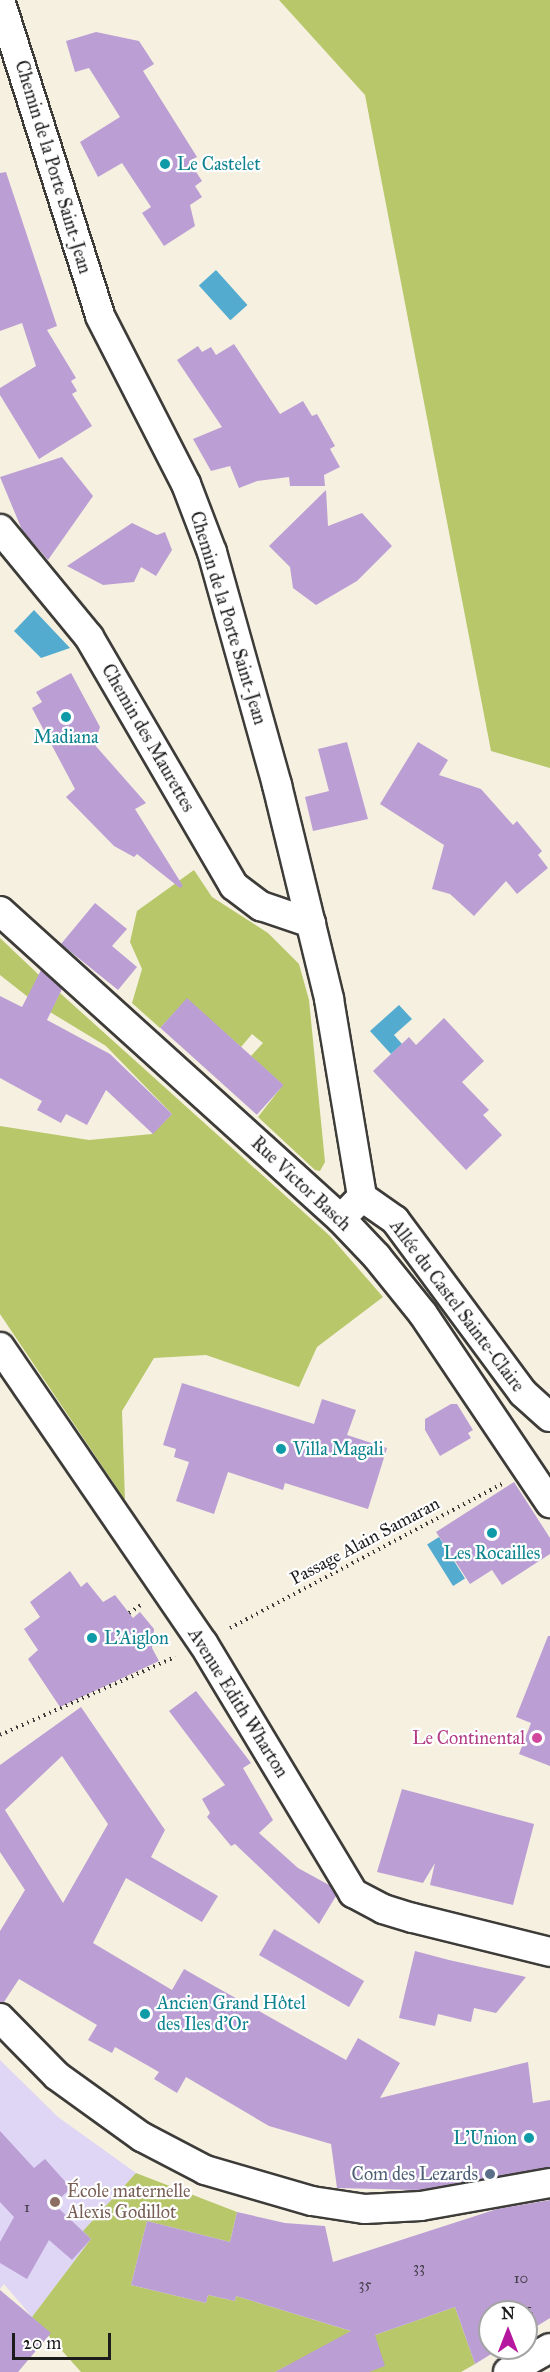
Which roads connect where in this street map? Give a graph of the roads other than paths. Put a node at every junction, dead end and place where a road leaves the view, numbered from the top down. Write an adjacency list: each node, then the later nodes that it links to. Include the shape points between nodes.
1 (0, 0): 4 (street, Chemin de la Porte Saint-Jean, via 100,316 186,484 212,552)
2 (0, 529): 4 (street, Chemin des Maurettes, via 89,637 234,886 261,906)
3 (0, 911): 6 (street, Rue Victor Basch)
4 (311, 923): 5 (street, Chemin de la Porte Saint-Jean, via 329,999)
5 (362, 1197): 6 (street); 8 (street, Allée du Castel Sainte-Claire, via 395,1220 523,1393)
6 (340, 1219): 9 (street, Rue Victor Basch, via 423,1314)
7 (0, 1347): 10 (street, Avenue Edith Wharton, via 209,1653 353,1893 383,1909 413,1918)
8 (550, 1417)
9 (550, 1503)
10 (550, 1952)
11 (0, 2018): 12 (street, via 57,2076 142,2137 205,2170 312,2201 365,2208 421,2206)
12 (550, 2183)
13 (550, 2348): 14 (street)
14 (508, 2372)

